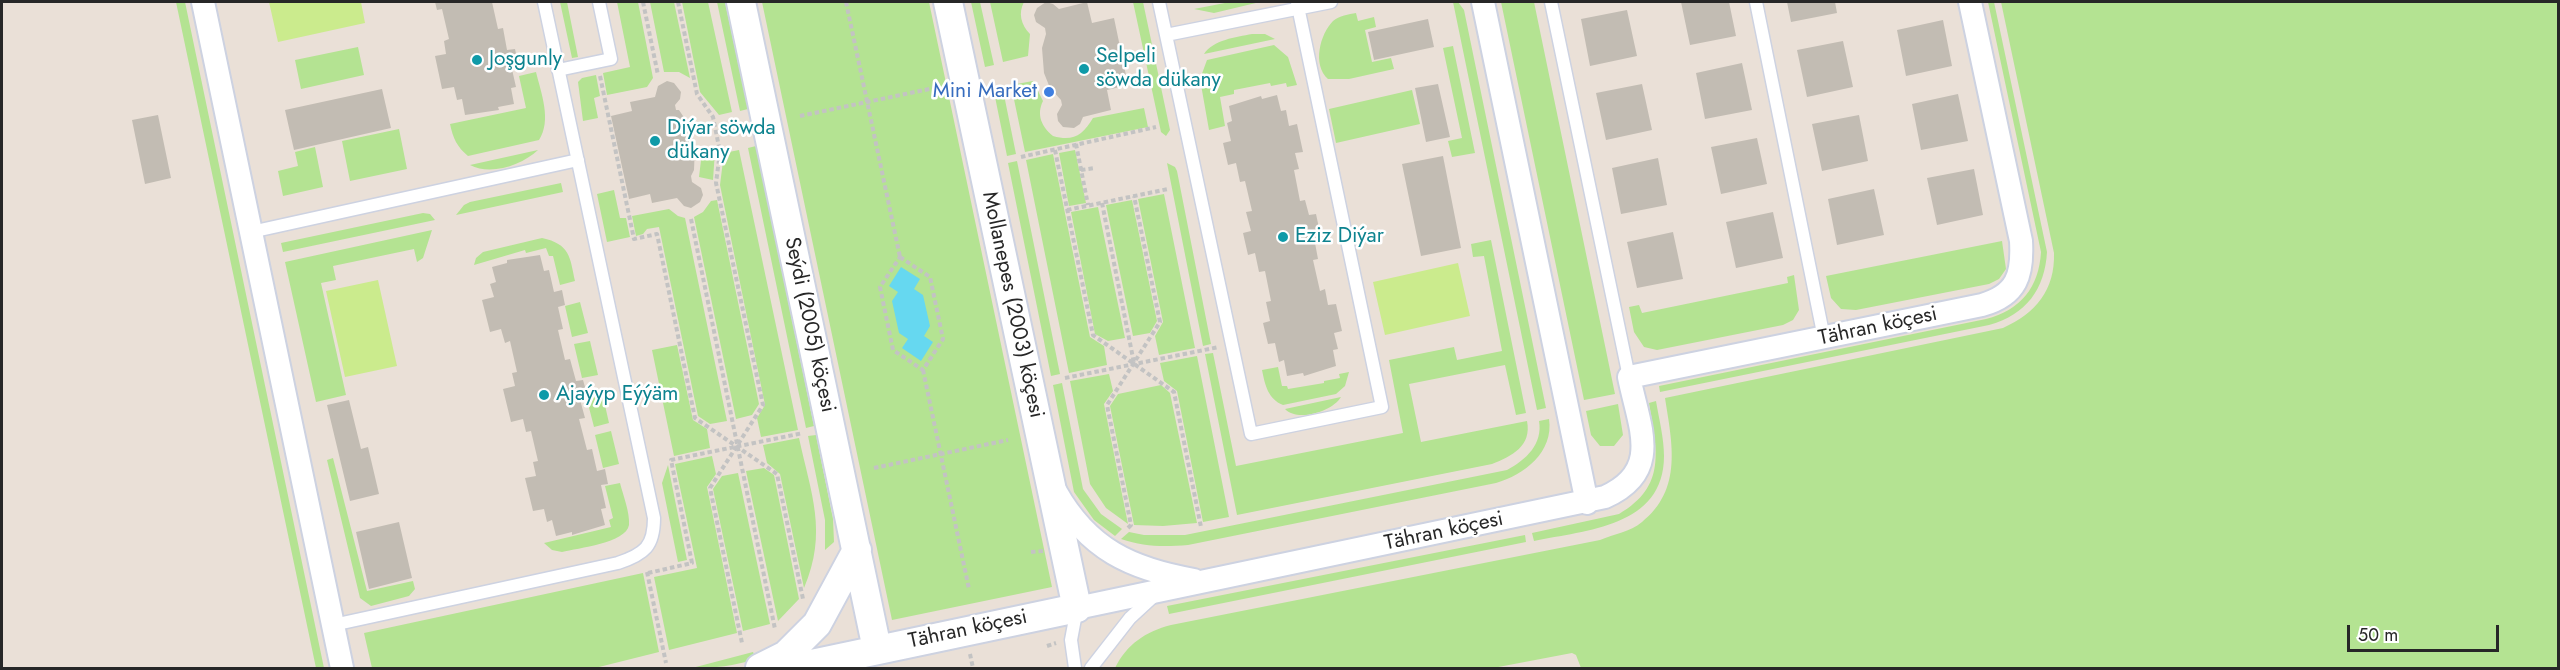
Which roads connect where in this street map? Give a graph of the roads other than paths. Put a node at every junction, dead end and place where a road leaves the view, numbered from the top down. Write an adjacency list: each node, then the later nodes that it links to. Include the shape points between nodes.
1 (203, 2): 16 (street)
2 (544, 2): 14 (lane)
3 (599, 2): 14 (lane, via 611,59)
4 (741, 2): 21 (street, Seýdi (2005) köçesi)
5 (948, 2): 19 (street, Mollanepes (2003) köçesi)
6 (1159, 2): 13 (lane)
7 (1331, 2): 12 (lane)
8 (1483, 2): 20 (street)
9 (1551, 2): 18 (lane)
10 (1756, 2): 17 (lane)
11 (1970, 2): 17 (street, Tähran köçesi, via 2021,242 2022,259 2016,282 2008,293 1982,305)
12 (1298, 5): 13 (lane); 13 (lane, via 1382,407 1251,434)
13 (1166, 35)
14 (558, 70): 15 (lane)
15 (578, 160): 16 (lane); 25 (lane, via 654,518 654,535 647,548 618,563)
16 (251, 232): 25 (street)
17 (1824, 338): 18 (street, Tähran köçesi)
18 (1629, 377): 20 (street, Tähran köçesi, via 1642,443 1639,470 1615,493)
19 (1050, 480): 22 (street, via 1065,508 1086,534 1117,557 1170,576); 24 (street, Mollanepes (2003) köçesi)
20 (1587, 503): 22 (street, Tähran köçesi)
21 (857, 550): 26 (street, Seýdi (2005) köçesi); 28 (street, via 817,624 786,655)
22 (1204, 582): 23 (street, Tähran köçesi)
23 (1160, 591): 24 (street, Tähran köçesi); 31 (lane, via 1130,618)
24 (1077, 608): 26 (street, Tähran köçesi); 30 (lane, via 1071,640)
25 (333, 625): 27 (street)
26 (877, 654): 29 (street, Tähran köçesi)
27 (342, 669)
28 (760, 669)
29 (793, 669)
30 (1075, 669)
31 (1091, 669)

